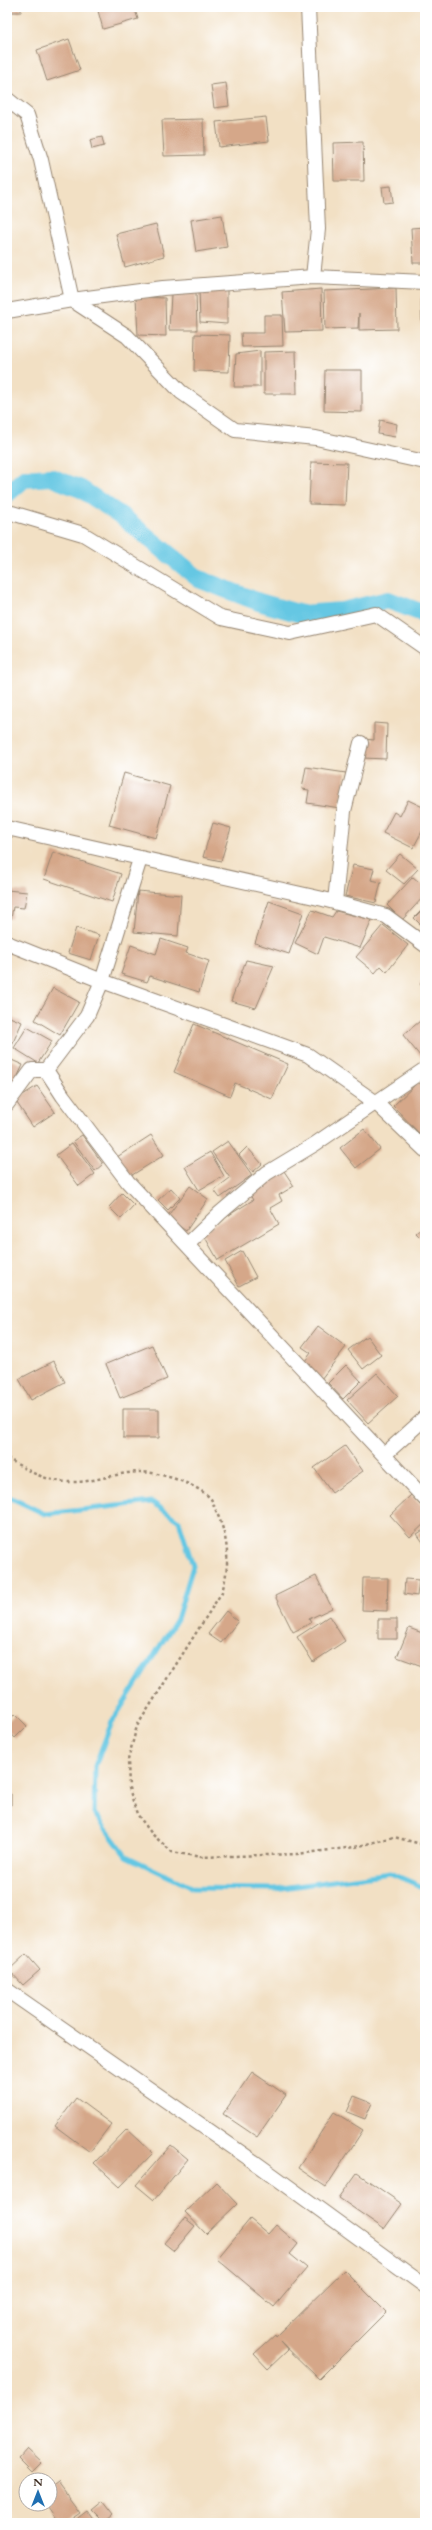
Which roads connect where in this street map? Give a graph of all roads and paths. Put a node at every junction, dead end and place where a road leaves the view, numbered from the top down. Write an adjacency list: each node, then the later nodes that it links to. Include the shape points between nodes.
1 (308, 7): 3 (street, via 318,229)
2 (7, 99): 5 (street, via 26,116 39,153)
3 (313, 277): 4 (street); 5 (street, via 163,288)
4 (425, 282)
5 (72, 300): 6 (street); 7 (street, via 127,336 181,392 235,430 316,438)
6 (7, 311)
7 (425, 462)
8 (7, 515): 9 (street, via 12,513 83,534 221,618 290,633 376,614)
9 (425, 648)
10 (361, 743): 13 (street, via 344,811)
11 (7, 828): 12 (street)
12 (140, 859): 13 (street); 16 (street)
13 (335, 902): 15 (street, via 386,916)
14 (7, 943): 16 (street)
15 (425, 945)
16 (102, 981): 18 (street, via 87,1016); 19 (street, via 308,1055)
17 (425, 1069): 19 (street)
18 (46, 1070): 20 (street, via 32,1070); 22 (street, via 128,1182)
19 (375, 1102): 21 (street); 22 (street, via 315,1144 267,1173)
20 (7, 1104)
21 (425, 1150)
22 (187, 1245): 24 (street)
23 (425, 1418): 24 (street)
24 (384, 1455): 26 (street)
25 (7, 1458): 27 (path, via 35,1476 74,1482 140,1472 164,1475 191,1486 210,1499 223,1527 228,1551 228,1572 222,1592 137,1726 128,1760 129,1788 137,1814 152,1834 172,1852 201,1857 297,1854 355,1847 394,1837)
26 (425, 1499)
27 (425, 1845)
28 (7, 1990): 29 (street, via 260,2166)
29 (425, 2286)

